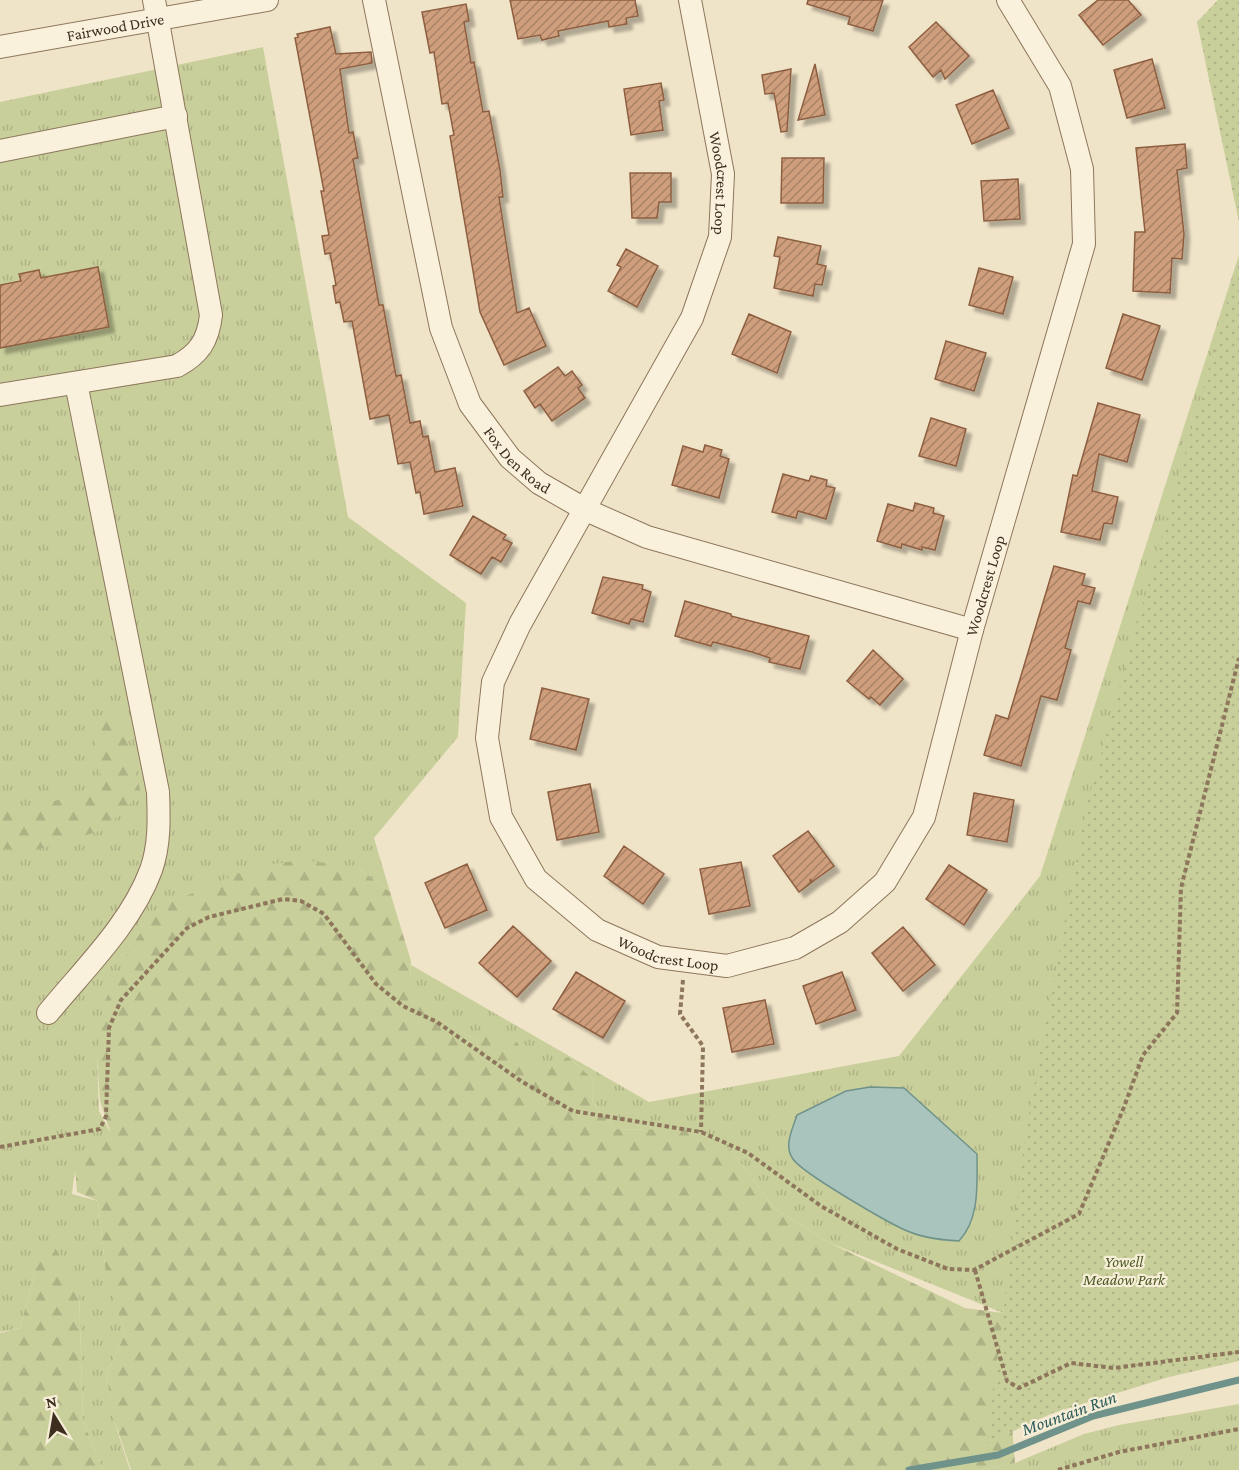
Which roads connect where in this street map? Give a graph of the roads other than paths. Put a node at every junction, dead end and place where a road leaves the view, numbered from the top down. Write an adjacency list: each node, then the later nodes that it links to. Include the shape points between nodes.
1 (267, 0): 5 (street, Fairwood Drive)
2 (374, 0): 11 (street, Fox Den Road, via 441,328 470,404 510,458 539,483)
3 (690, 0): 11 (street, Woodcrest Loop, via 723,174 720,237 692,318)
4 (1008, 0): 12 (street, Woodcrest Loop, via 1060,86 1082,169 1084,244)
5 (155, 9): 6 (street, Fairwood Drive); 7 (street)
6 (0, 47)
7 (176, 116): 8 (street); 9 (street, via 212,315 208,334 191,358 177,366)
8 (0, 151)
9 (76, 383): 10 (street); 13 (street, via 158,792 159,822 150,870 131,907)
10 (0, 395)
11 (586, 510): 12 (street, Fox Den Road, via 647,537); 12 (street, Woodcrest Loop, via 520,624 493,682 487,738 501,817 536,879 597,930 658,957 727,966 795,948 840,922 885,882 924,817)
12 (972, 630)
13 (48, 1013)

